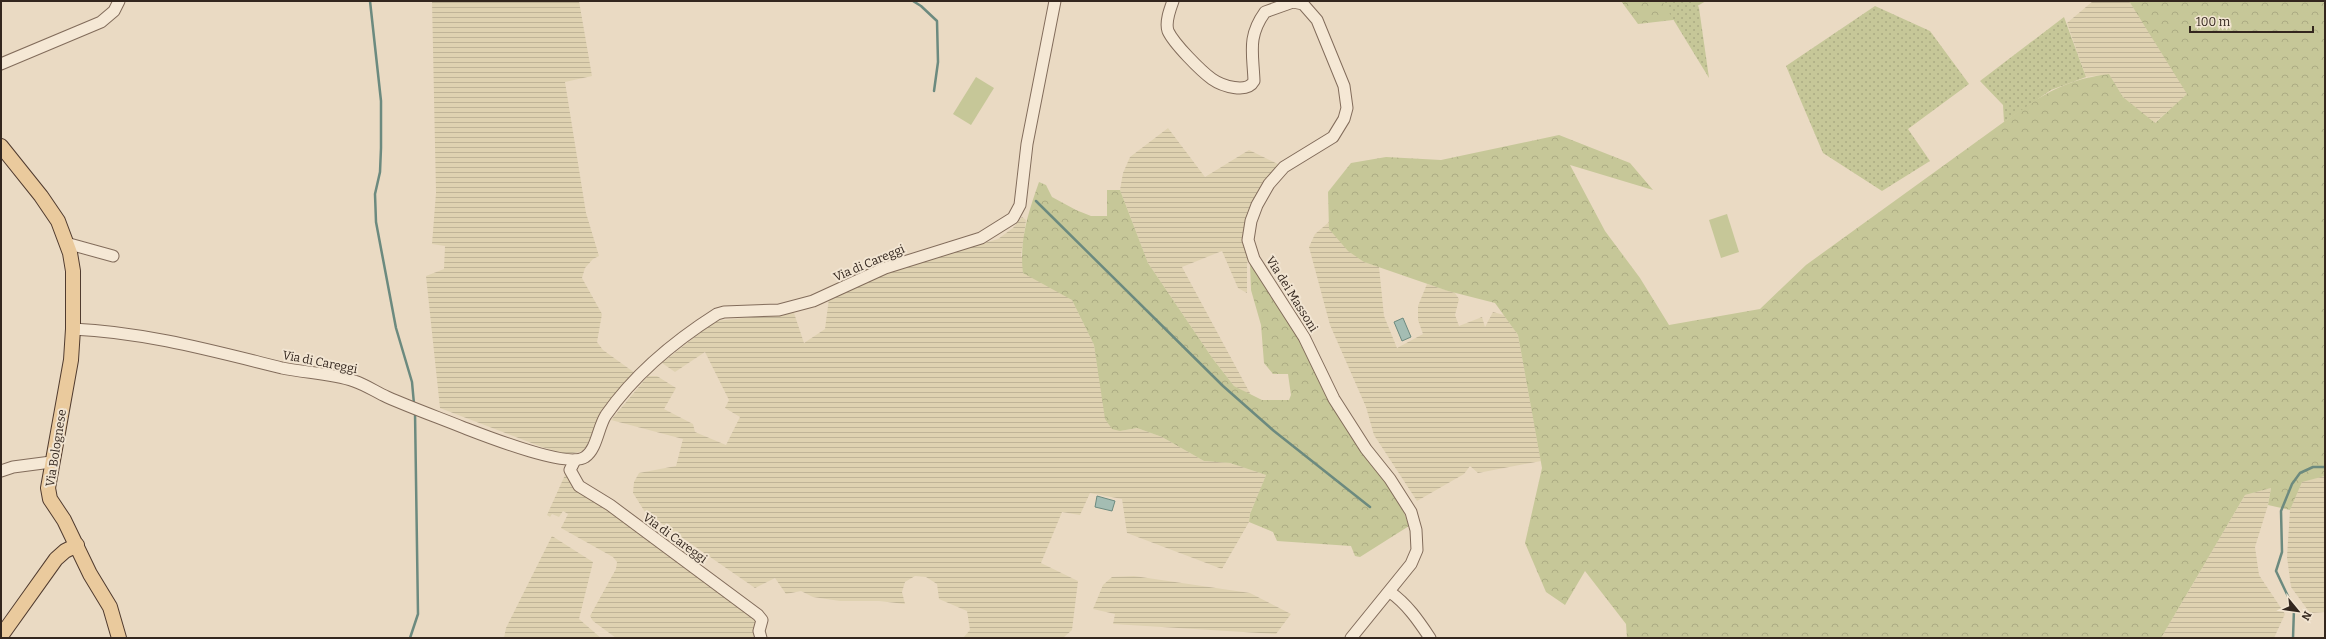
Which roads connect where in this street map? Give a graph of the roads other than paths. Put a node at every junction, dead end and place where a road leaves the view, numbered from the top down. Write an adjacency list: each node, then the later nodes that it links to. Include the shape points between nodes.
1 (118, 1): 4 (street, via 114,11 101,22)
2 (1055, 1): 9 (street, Via di Careggi, via 1027,144 1020,205 1013,218 981,238 891,265 814,301 779,310 717,314 644,372 606,415 591,451 585,457)
3 (1173, 1): 13 (street, Via dei Massoni, via 1167,24 1168,31 1185,53 1215,81 1244,88 1252,85 1252,43 1258,22 1265,12 1293,2 1303,4 1317,20 1338,69 1347,105 1342,122 1333,137 1284,167 1269,184 1255,211 1248,240 1257,265 1304,337 1334,399 1411,512 1416,530 1417,550 1411,564)
4 (1, 64)
5 (1, 146): 6 (main road, Via Bolognese, via 49,206)
6 (66, 243): 7 (street); 8 (main road, Via Bolognese, via 73,271)
7 (113, 256)
8 (73, 329): 9 (street, Via di Careggi, via 107,330 353,380 471,431 553,458); 10 (main road, Via Bolognese, via 68,379)
9 (574, 460): 16 (street, Via di Careggi, via 570,470 579,486 610,505 758,615 762,620 759,631)
10 (51, 462): 11 (street); 12 (main road, Via Bolognese, via 48,488 50,498)
11 (1, 471)
12 (79, 551): 14 (main road, via 65,551 54,562); 15 (main road, Via Bolognese, via 110,607)
13 (1390, 592): 17 (street, Via dei Massoni); 18 (street, via 1418,619)
14 (1, 636)
15 (119, 638)
16 (761, 638)
17 (1351, 638)
18 (1430, 638)

